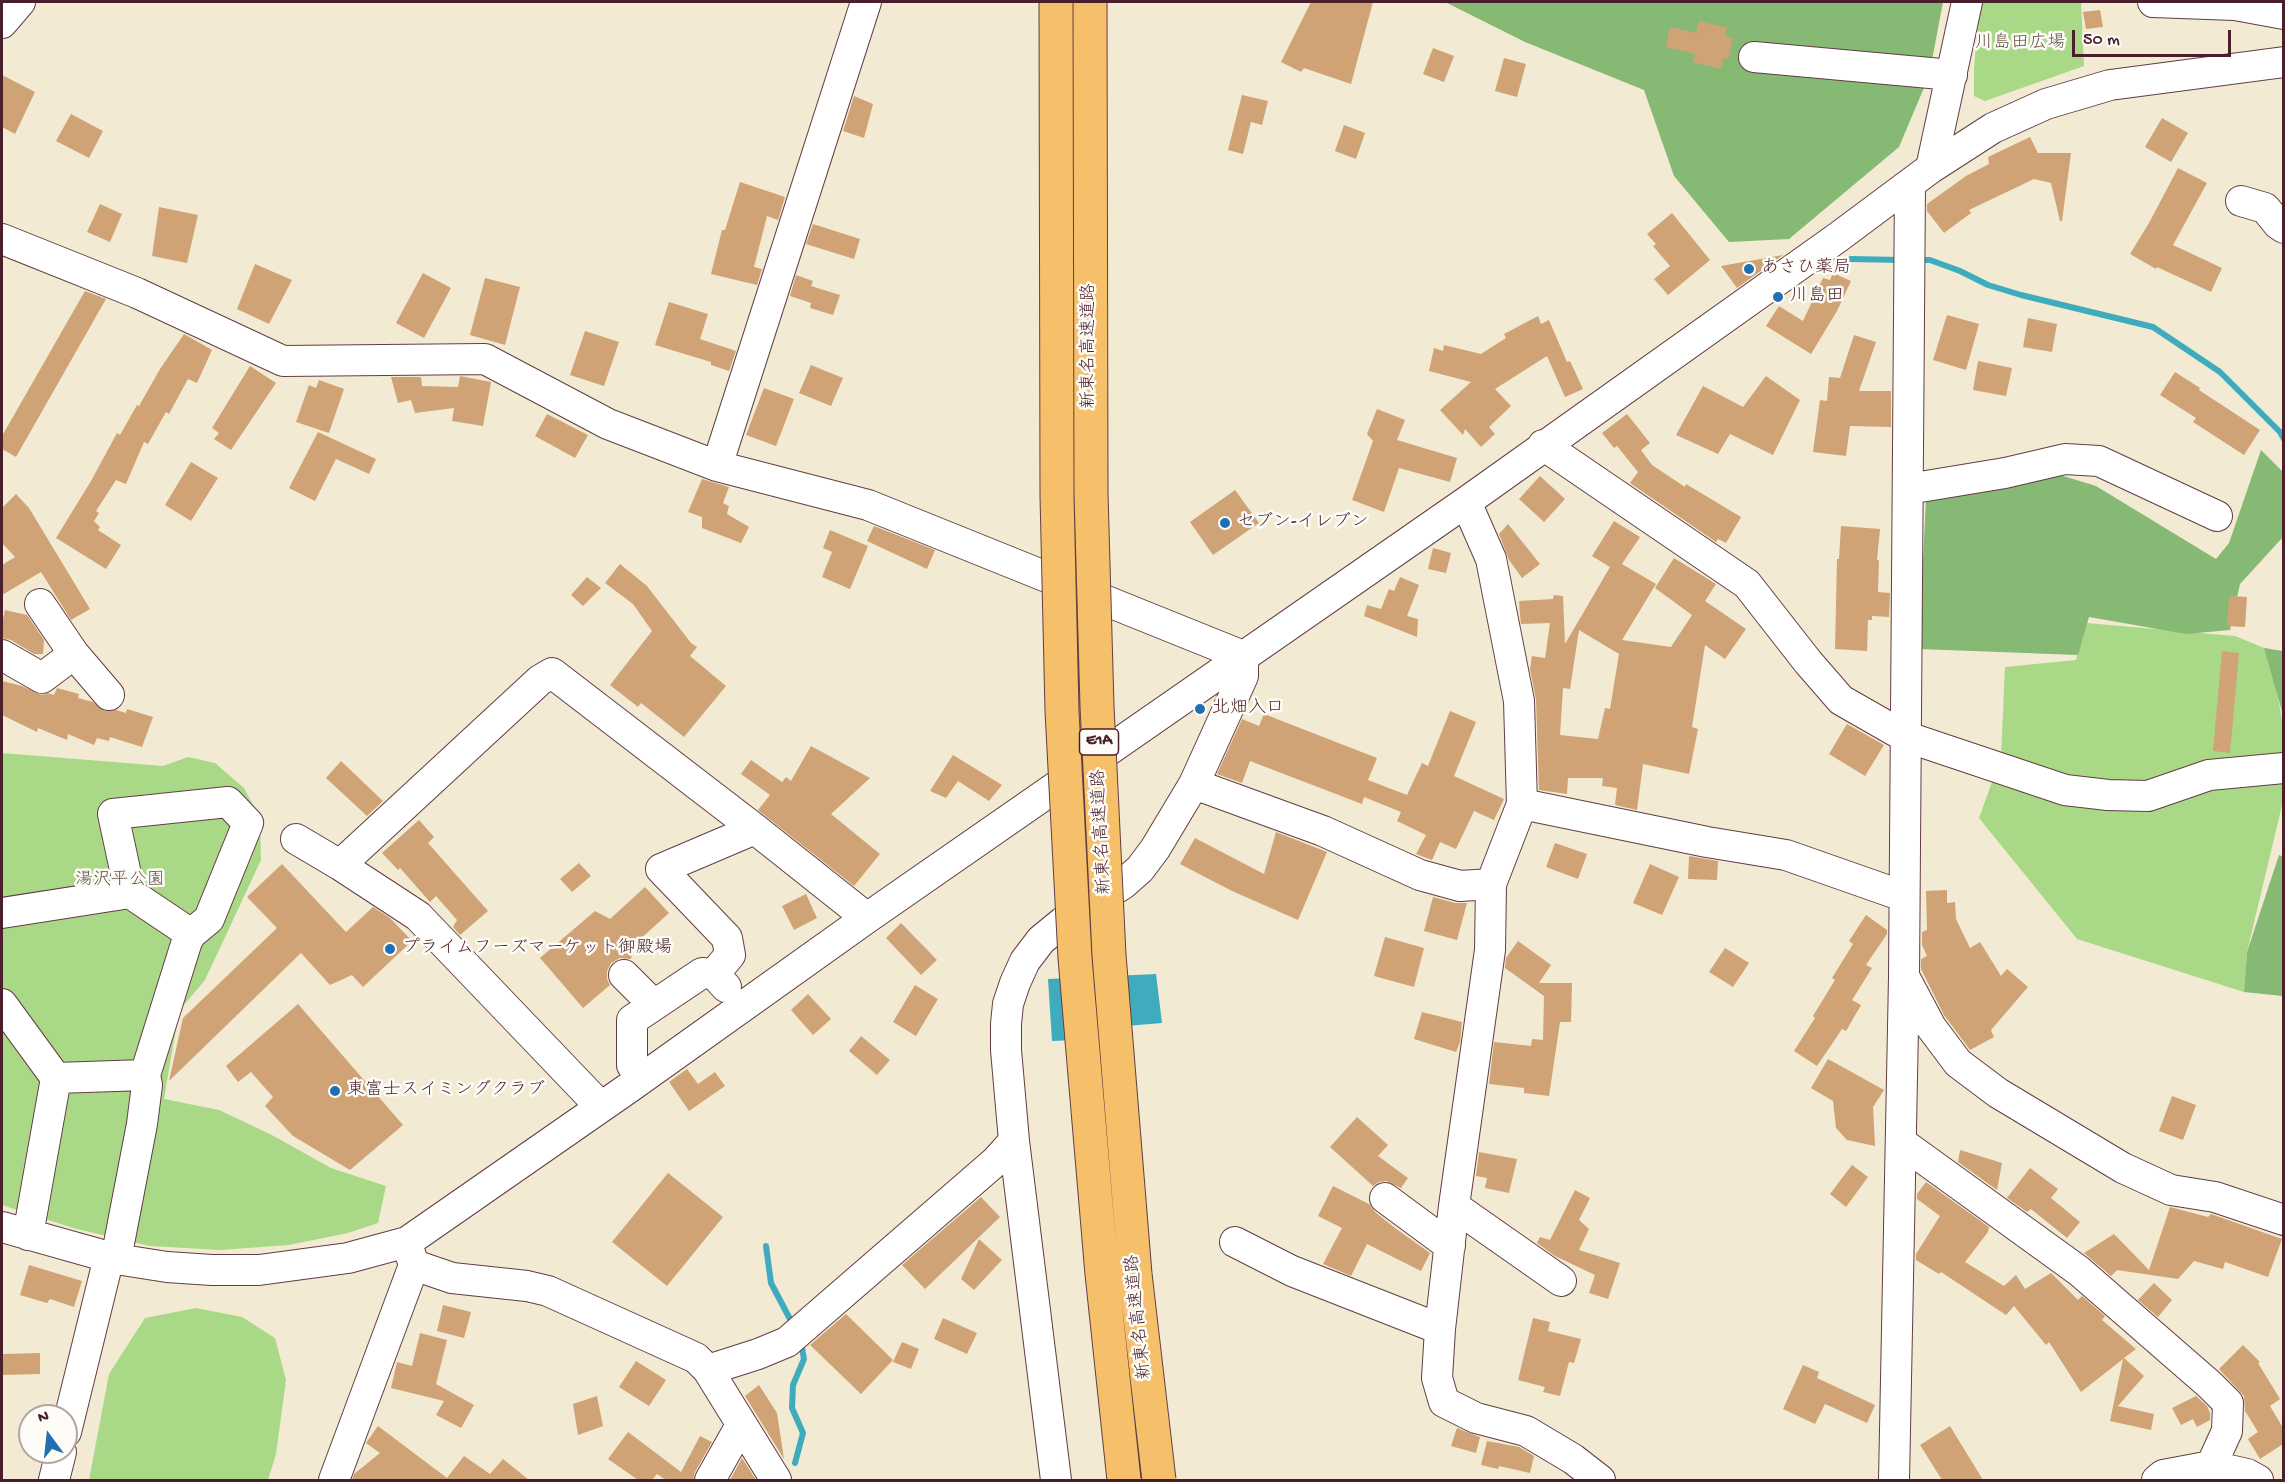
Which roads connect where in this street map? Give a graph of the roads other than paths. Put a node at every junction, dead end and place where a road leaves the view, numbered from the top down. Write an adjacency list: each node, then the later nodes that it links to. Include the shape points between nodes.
1 (20, 2): 8 (street)
2 (866, 2): 17 (street)
3 (1056, 2): 71 (highway, 新東名高速道路 / E1A, bridge, via 1057,496 1062,711 1076,969)
4 (1090, 2): 72 (highway, 新東名高速道路 / E1A, bridge, via 1091,493 1098,729 1110,967 1135,1274)
5 (1967, 2): 11 (street)
6 (2153, 2): 7 (street, via 2235,5)
7 (2283, 14)
8 (2, 23)
9 (1754, 57): 11 (street)
10 (2283, 62): 12 (street, via 2110,85 2046,104 1993,128)
11 (1952, 75): 12 (street)
12 (1921, 176): 16 (street); 18 (street, via 1907,335)
13 (2241, 201): 14 (street, via 2265,208)
14 (2283, 228)
15 (2, 239): 17 (street, via 137,292 283,361 485,359 608,424)
16 (1543, 445): 19 (street); 26 (street, via 1747,584 1841,700)
17 (717, 466): 24 (street, via 868,504)
18 (1908, 489): 20 (street, via 2065,459 2099,461); 26 (street)
19 (1466, 502): 24 (street); 29 (street, via 1491,559 1520,701)
20 (2217, 516)
21 (39, 604): 22 (street)
22 (74, 654): 23 (street, via 42,678); 25 (street)
23 (2, 655)
24 (1243, 656): 28 (street, via 1243,676); 37 (street)
25 (109, 695)
26 (1905, 736): 27 (street, via 2065,790 2108,795 2148,795 2209,775); 35 (street)
27 (2283, 768)
28 (1194, 784): 33 (street, via 1323,831 1420,875 1460,886); 49 (street, via 1140,869 1048,934 1025,961 1007,1014)
29 (1522, 804): 33 (street); 35 (street, via 1786,855)
30 (755, 829): 32 (street, via 552,673); 37 (street); 39 (street, via 661,869 727,938 730,955)
31 (296, 839): 32 (street)
32 (340, 865): 48 (street, via 418,916)
33 (1491, 884): 52 (street, via 1490,950)
34 (130, 893): 36 (street); 38 (street); 38 (street, via 113,814 228,802 248,823 209,919)
35 (1903, 896): 41 (street)
36 (2, 914)
37 (867, 918): 44 (street)
38 (191, 934): 45 (street)
39 (714, 974): 43 (street, via 702,973); 44 (street)
40 (624, 975): 43 (street)
41 (1904, 977): 50 (street); 53 (street, via 1930,1027 1958,1063 1998,1094 2123,1168 2171,1190 2215,1197)
42 (2, 1004): 46 (street)
43 (654, 1005): 47 (street, via 632,1020 632,1065)
44 (745, 1005): 47 (street)
45 (145, 1075): 46 (street); 58 (street, via 142,1124)
46 (56, 1078): 54 (street)
47 (642, 1078): 48 (street)
48 (600, 1106): 57 (street)
49 (1014, 1141): 61 (street, via 996,1161 787,1342); 70 (street)
50 (1902, 1143): 65 (street, via 2079,1271 2228,1403 2227,1431); 74 (street)
51 (1385, 1198): 56 (street)
52 (1454, 1206): 56 (street); 59 (street)
53 (2283, 1220)
54 (15, 1231): 58 (street)
55 (1235, 1242): 60 (street, via 1292,1271)
56 (1450, 1246): 60 (street)
57 (411, 1254): 58 (street, via 259,1270 168,1267); 61 (street, via 452,1278 548,1291 696,1358); 67 (street)
58 (113, 1258): 62 (street)
59 (1562, 1281)
60 (1440, 1329): 73 (street, via 1437,1378 1444,1402 1476,1418 1526,1431 1574,1459)
61 (708, 1370): 63 (street)
62 (74, 1404)
63 (741, 1425): 68 (street); 69 (street)
64 (58, 1464): 66 (street)
65 (2211, 1466): 75 (street, via 2163,1475); 76 (street)
66 (54, 1480)
67 (334, 1480)
68 (710, 1480)
69 (776, 1480)
70 (1056, 1480)
71 (1124, 1480)
72 (1159, 1480)
73 (1600, 1480)
74 (1894, 1480)
75 (2157, 1480)
76 (2258, 1480)

